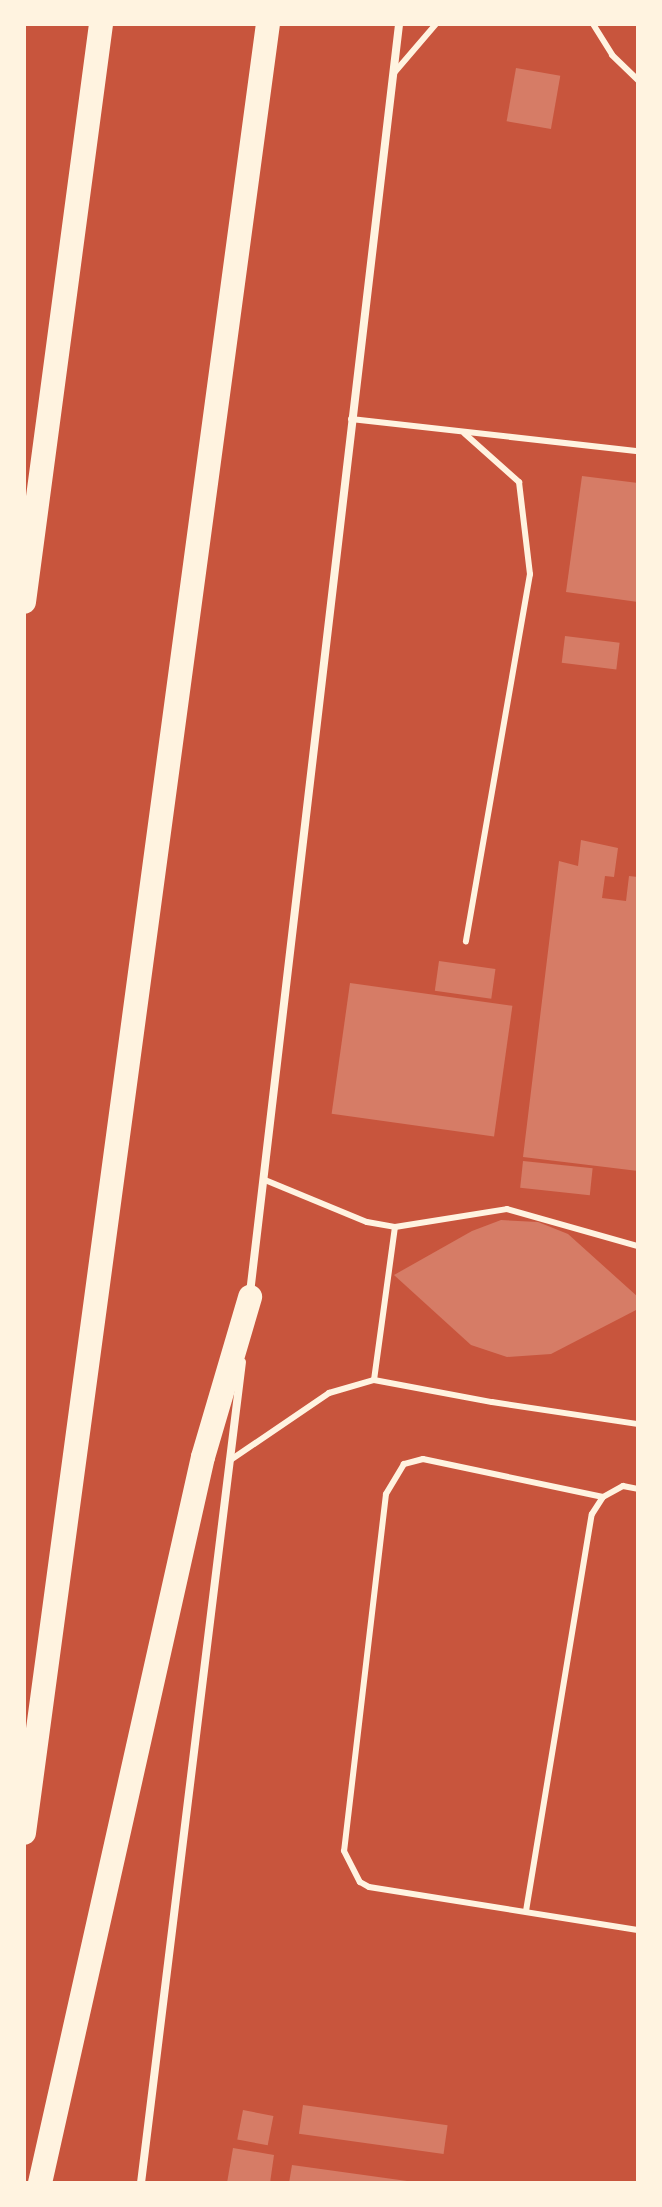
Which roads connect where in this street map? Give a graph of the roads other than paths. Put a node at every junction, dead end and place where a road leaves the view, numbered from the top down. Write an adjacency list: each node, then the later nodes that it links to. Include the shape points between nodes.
1 (101, 24): 11 (highway)
2 (268, 24): 23 (highway)
3 (399, 24): 6 (street)
4 (436, 24): 6 (lane)
5 (593, 24): 7 (lane, via 612,55)
6 (392, 76): 8 (street)
7 (638, 80)
8 (351, 419): 9 (lane); 13 (street)
9 (464, 433): 10 (lane); 12 (lane, via 519,482 530,574)
10 (638, 451)
11 (24, 602)
12 (466, 941)
13 (265, 1180): 14 (lane, via 367,1222); 16 (street)
14 (395, 1227): 15 (lane, via 507,1209); 17 (lane)
15 (638, 1246)
16 (250, 1297): 20 (street); 26 (highway, via 203,1457)
17 (374, 1380): 19 (lane); 20 (lane, via 329,1393)
18 (638, 1415): 19 (lane)
19 (635, 1423)
20 (229, 1461): 27 (street)
21 (638, 1489): 22 (lane, via 623,1486)
22 (603, 1497): 24 (lane, via 592,1514); 24 (lane, via 423,1459 404,1464 386,1494 344,1851 360,1882 369,1887)
23 (24, 1833)
24 (526, 1911): 25 (lane)
25 (638, 1930)
26 (40, 2183)
27 (141, 2183)

